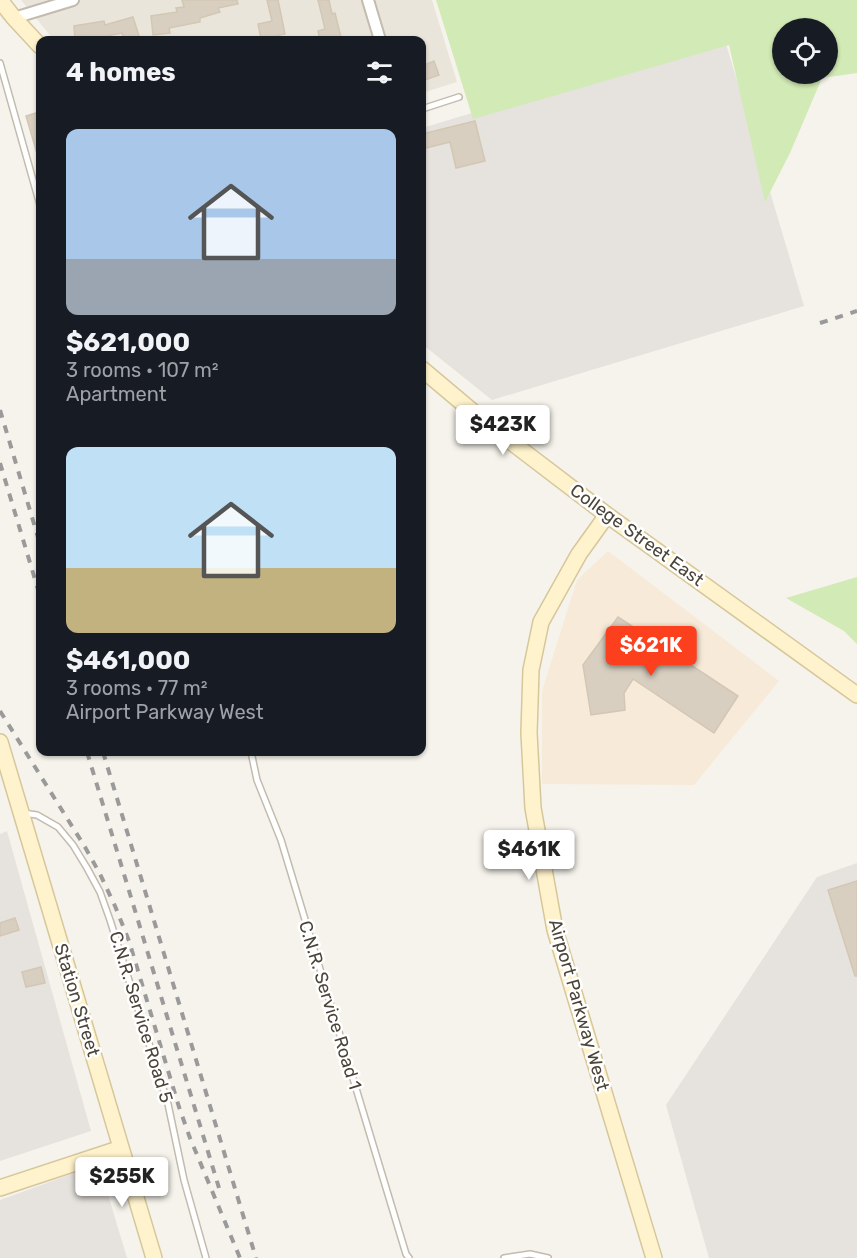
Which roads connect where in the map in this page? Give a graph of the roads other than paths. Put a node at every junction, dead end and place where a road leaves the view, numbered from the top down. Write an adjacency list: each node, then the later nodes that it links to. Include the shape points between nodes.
1 (73, 0): 4 (street)
2 (368, 0): 5 (street)
3 (1, 3): 4 (main road)
4 (14, 18): 6 (main road)
5 (379, 36)
6 (36, 42)
7 (0, 63): 10 (lane)
8 (459, 97): 9 (lane)
9 (426, 109)
10 (36, 191)
11 (426, 372): 12 (main road, College Street East)
12 (607, 515): 13 (main road, College Street East); 24 (main road, Airport Parkway West, via 579,554 541,622 531,670 533,808 555,930)
13 (857, 695)
14 (0, 742): 16 (main road, Station Street)
15 (252, 756): 21 (lane, C.N.R. Service Road 1)
16 (21, 812): 17 (main road, Station Street); 20 (lane, C.N.R. Service Road 5, via 37,815 58,827 100,892 168,1104)
17 (122, 1148): 18 (main road); 19 (main road, Station Street)
18 (0, 1188)
19 (154, 1258)
20 (206, 1258)
21 (409, 1258)
22 (504, 1258): 23 (lane, via 530,1254)
23 (548, 1258)
24 (654, 1258)

